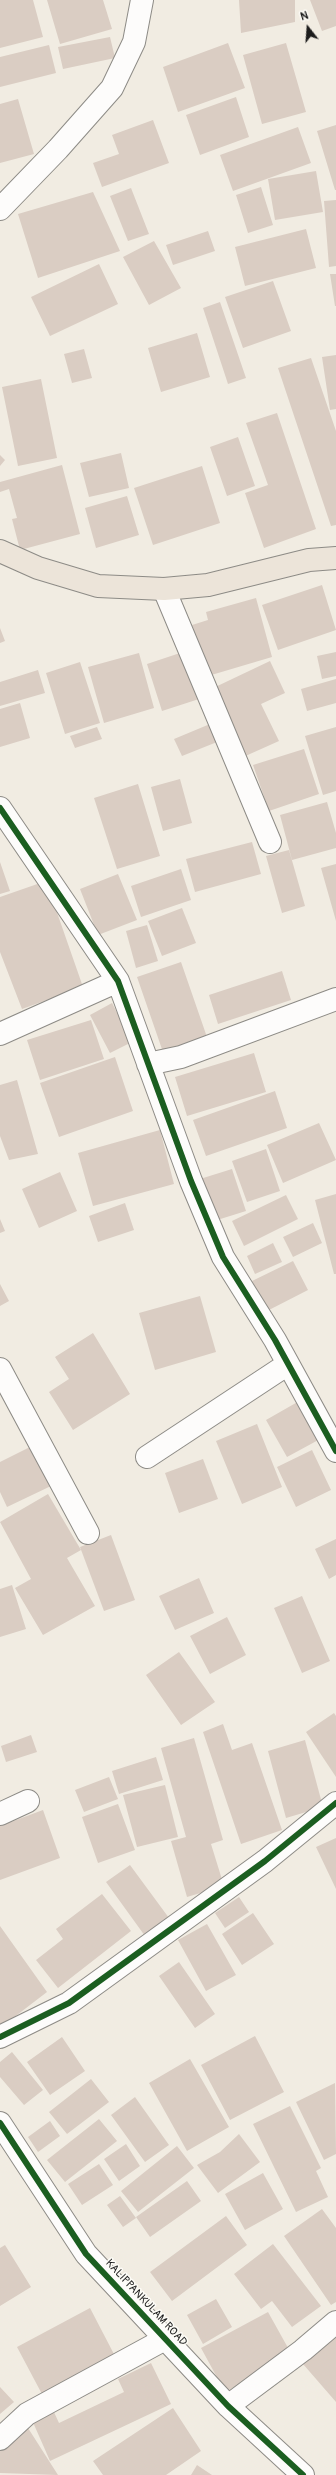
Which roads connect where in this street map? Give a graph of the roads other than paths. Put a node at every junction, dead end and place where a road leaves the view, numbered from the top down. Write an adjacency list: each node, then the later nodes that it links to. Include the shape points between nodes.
1 (142, 0): 2 (street, via 134,42 112,88)
2 (0, 209)
3 (0, 551): 5 (main road, via 38,568 98,586)
4 (336, 558): 5 (main road, via 309,560 208,584)
5 (164, 589): 7 (street)
6 (0, 808): 8 (street)
7 (270, 842)
8 (118, 981): 10 (street); 11 (street)
9 (336, 999): 11 (street, via 181,1057)
10 (0, 1034)
11 (148, 1064): 12 (street, via 191,1181 223,1257)
12 (288, 1364): 14 (street); 15 (street)
13 (1, 1373): 16 (street)
14 (336, 1450)
15 (147, 1457)
16 (88, 1533)
17 (28, 1801): 19 (street)
18 (336, 1803): 20 (street, via 265,1861 76,1999)
19 (0, 1814)
20 (0, 2037)
21 (0, 2123): 23 (street, KALIPPANKULAM ROAD, via 86,2254)
22 (336, 2322): 24 (street)
23 (165, 2339): 24 (street, KALIPPANKULAM ROAD); 25 (street, via 27,2414)
24 (228, 2406): 26 (street, KALIPPANKULAM ROAD)
25 (0, 2439)
26 (303, 2475)

